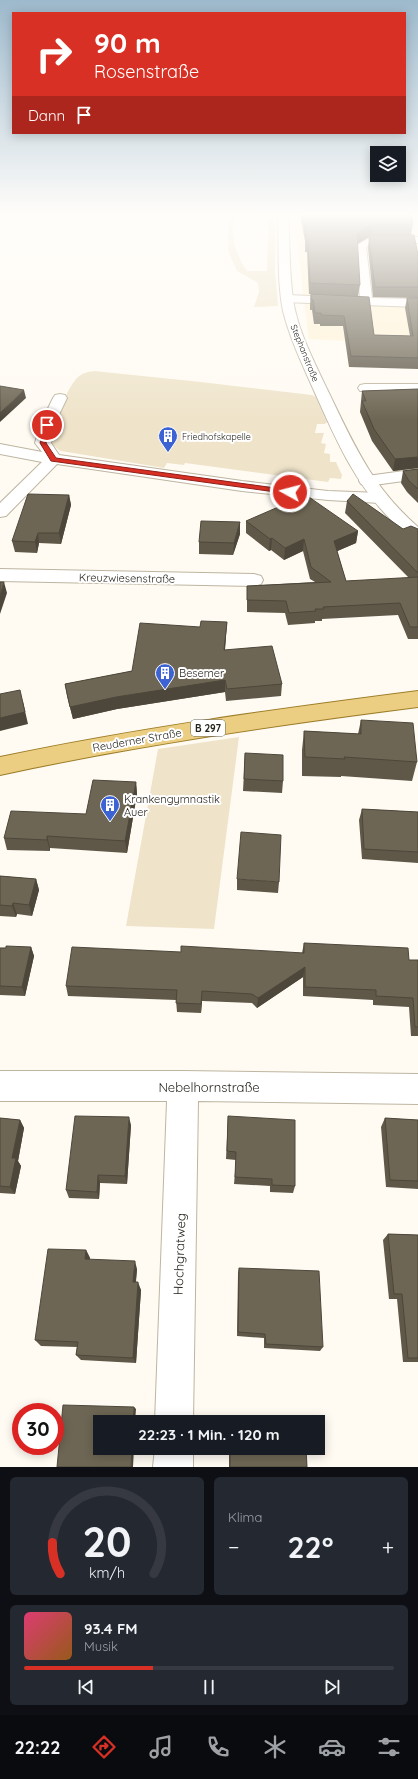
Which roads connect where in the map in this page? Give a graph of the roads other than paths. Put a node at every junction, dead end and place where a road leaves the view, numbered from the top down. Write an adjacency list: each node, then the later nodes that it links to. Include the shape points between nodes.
1 (286, 282): 3 (street, Stephanstraße)
2 (364, 282): 4 (street)
3 (287, 299): 4 (street); 12 (street, Stephanstraße, via 310,368 337,428)
4 (366, 302): 5 (street)
5 (418, 303)
6 (365, 388): 7 (street)
7 (418, 388)
8 (60, 398): 10 (street, via 47,425 43,443)
9 (0, 449): 10 (street)
10 (54, 460): 13 (street, via 335,497); 14 (street)
11 (418, 474): 12 (street)
12 (367, 481): 13 (street, Stephanstraße)
13 (380, 498): 15 (street, Stephanstraße)
14 (0, 512)
15 (418, 536)
16 (0, 575): 17 (street, Kreuzwiesenstraße)
17 (254, 580)
18 (418, 700): 19 (main road, Reuderner Straße / B 297, via 238,724)
19 (0, 766)
20 (0, 1086): 21 (street, Nebelhornstraße)
21 (183, 1086): 22 (street, Nebelhornstraße); 23 (street, Hochgratweg)
22 (418, 1089)
23 (174, 1415)
24 (174, 1455): 25 (street)
25 (173, 1467)

